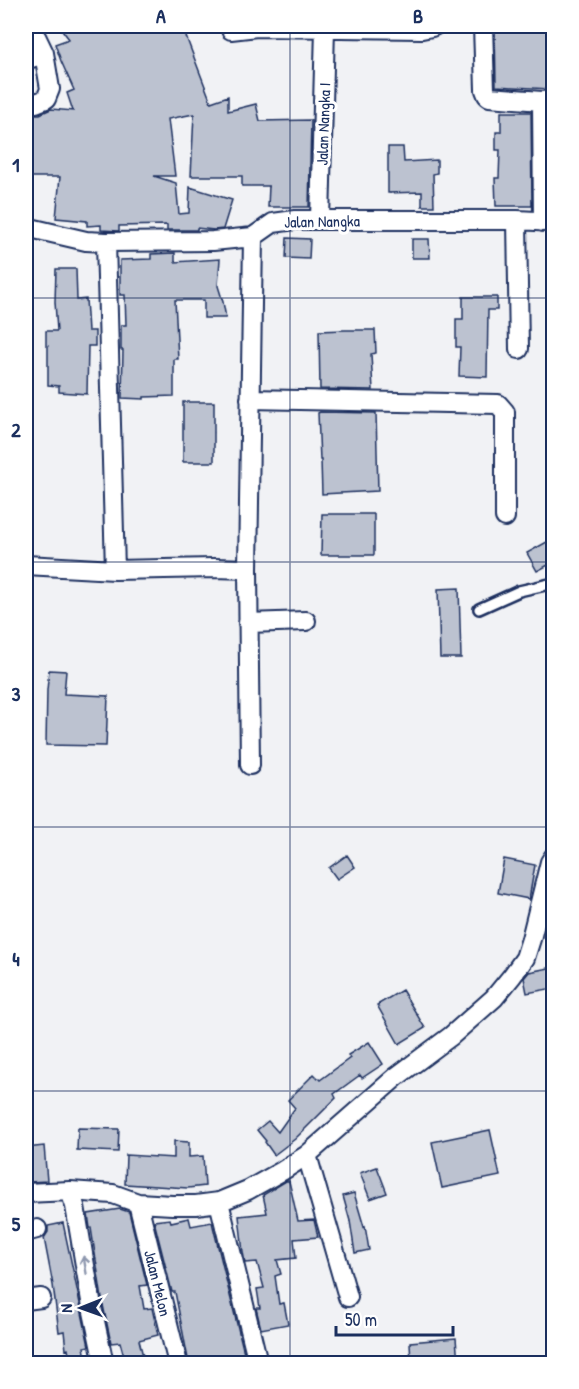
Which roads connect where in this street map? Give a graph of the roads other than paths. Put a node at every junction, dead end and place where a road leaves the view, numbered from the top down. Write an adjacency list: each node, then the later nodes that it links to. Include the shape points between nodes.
1 (31, 26): 7 (street)
2 (256, 26): 5 (street); 6 (street)
3 (434, 26): 5 (street)
4 (483, 26): 9 (street, via 487,95)
5 (326, 28): 11 (street, Jalan Nangka I)
6 (231, 30)
7 (44, 52): 8 (street); 10 (street, via 50,89 46,99)
8 (26, 60)
9 (548, 100): 13 (street)
10 (26, 102)
11 (320, 220): 12 (street, Jalan Nangka); 15 (street, Jalan Nangka, via 273,223)
12 (517, 220): 13 (street, Jalan Nangka); 17 (street)
13 (548, 222)
14 (26, 226): 16 (street, Jalan Nangka)
15 (252, 237): 16 (street, Jalan Nangka); 18 (street)
16 (106, 242): 22 (street)
17 (519, 349)
18 (250, 399): 19 (street, via 498,404 505,412); 21 (street)
19 (505, 517)
20 (26, 565): 22 (street)
21 (248, 569): 22 (street); 26 (street)
22 (115, 570)
23 (554, 583): 24 (lane, via 519,591)
24 (479, 609)
25 (306, 621): 26 (street)
26 (248, 623): 27 (street)
27 (250, 765)
28 (554, 856): 29 (street, via 525,958 494,998)
29 (308, 1155): 32 (street); 34 (street)
30 (70, 1191): 31 (street); 33 (street, via 113,1194); 36 (street, one-way to 30)
31 (26, 1193)
32 (219, 1202): 33 (street); 35 (street)
33 (138, 1203): 37 (street, Jalan Melon)
34 (348, 1297)
35 (255, 1354)
36 (104, 1364)
37 (177, 1364)

